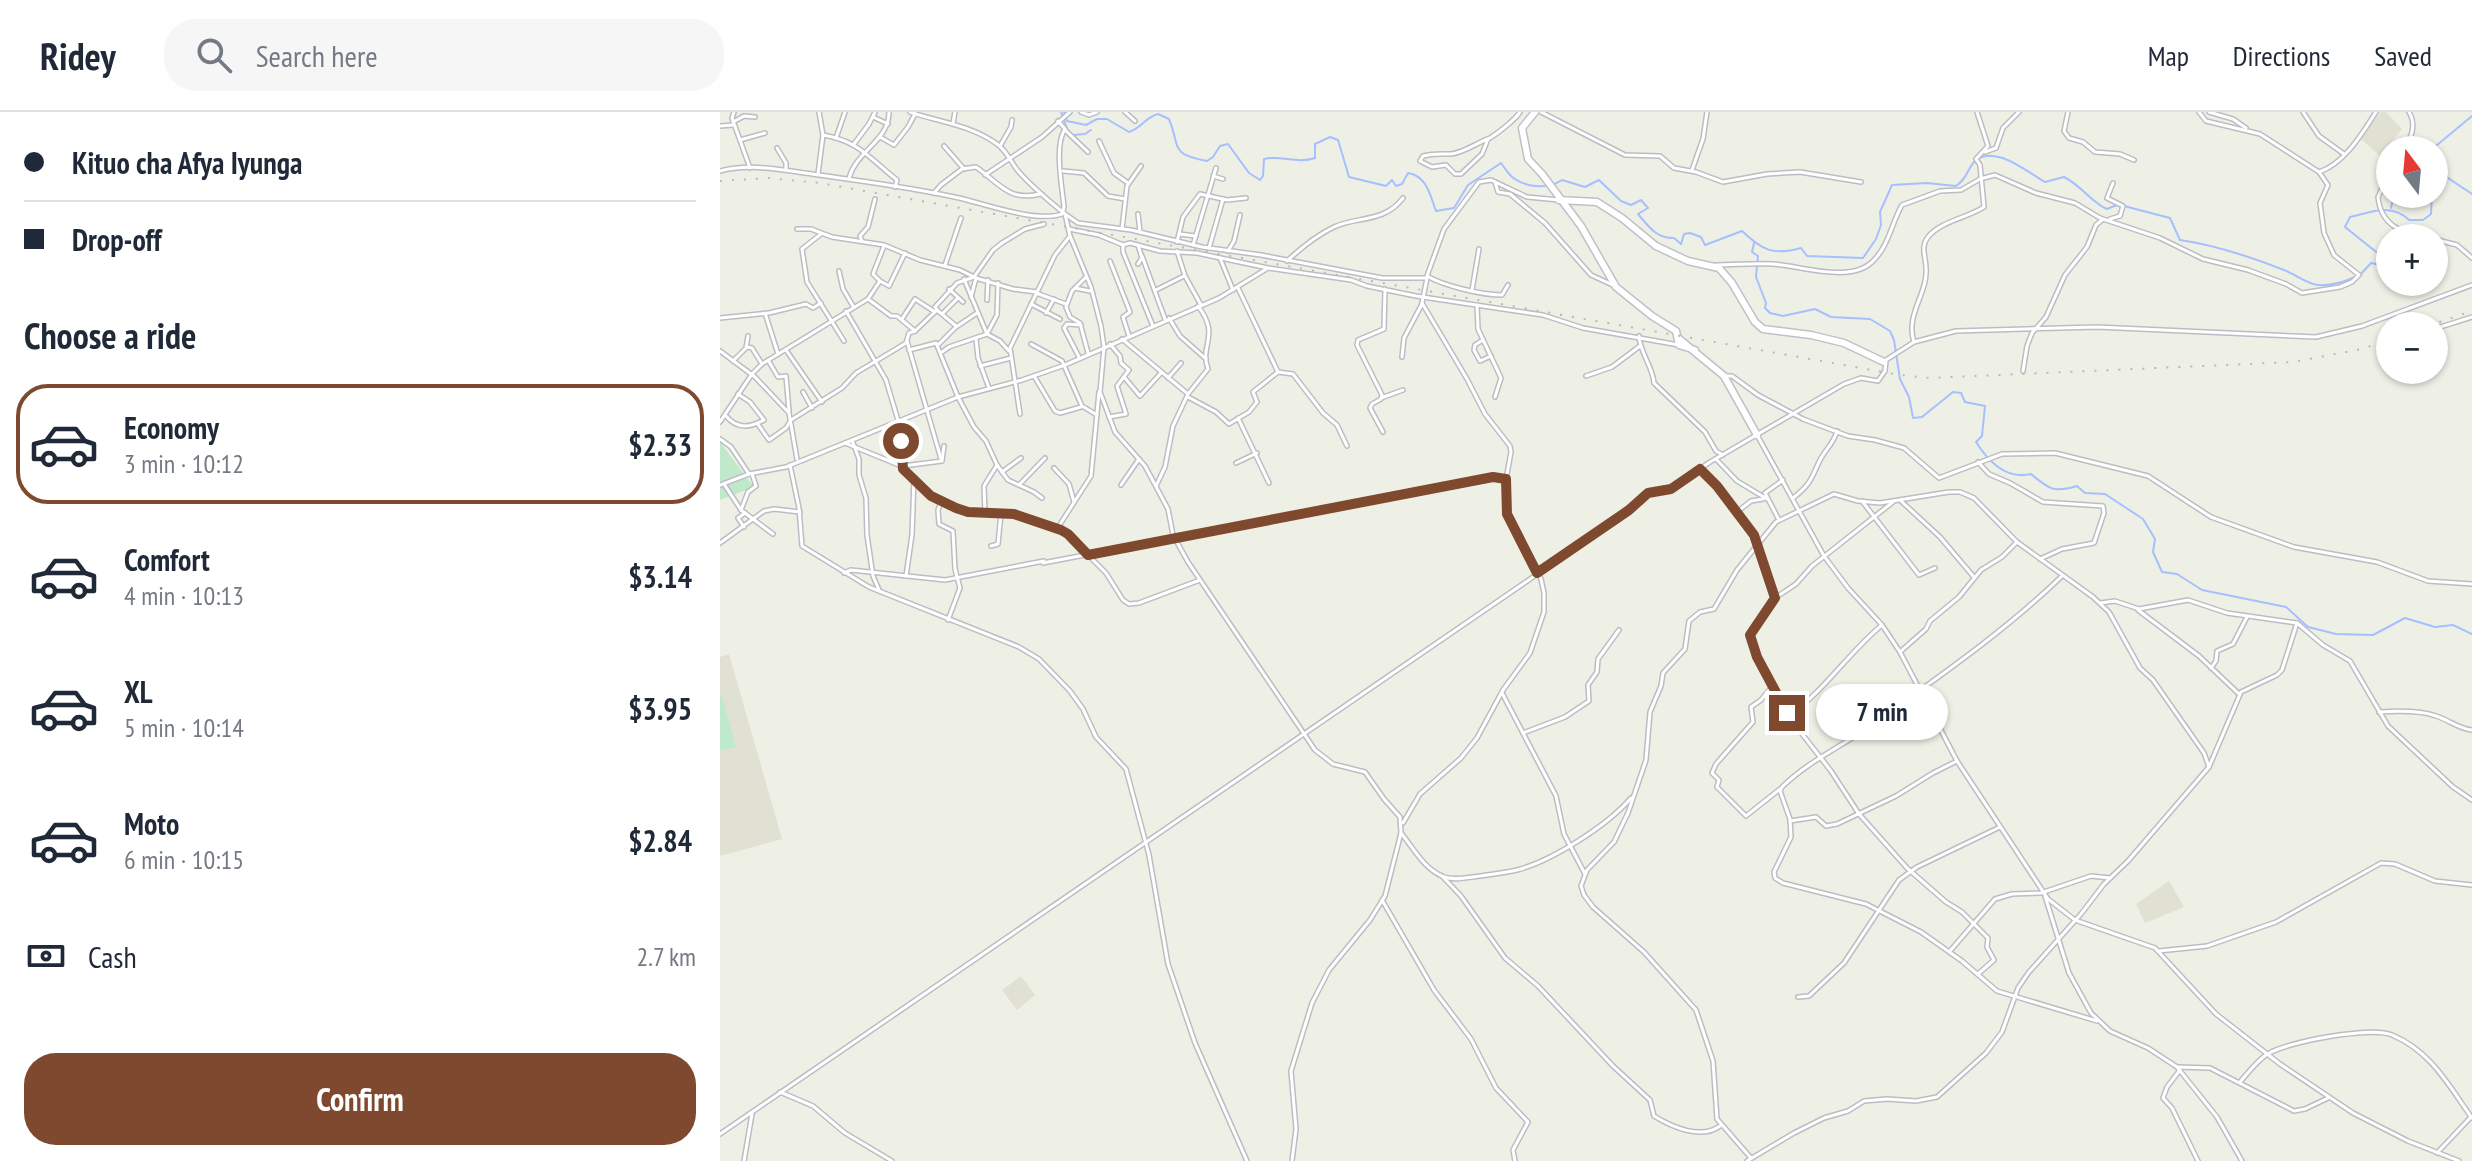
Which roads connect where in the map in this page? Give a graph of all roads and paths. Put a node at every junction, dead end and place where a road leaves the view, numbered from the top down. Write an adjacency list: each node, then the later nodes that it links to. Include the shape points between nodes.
1 (734, 112): 29 (street)
2 (819, 112): 36 (street)
3 (845, 112): 39 (street)
4 (889, 112): 31 (street)
5 (955, 112): 30 (street)
6 (1081, 112): 7 (street)
7 (1097, 112)
8 (1125, 112): 28 (street)
9 (1520, 112): 40 (street)
10 (1535, 112): 78 (street, via 1522,128 1526,153)
11 (1541, 112): 59 (street, via 1625,155 1660,156 1674,168)
12 (1707, 112): 59 (street)
13 (1977, 112): 49 (street, via 1987,141)
14 (2019, 112): 49 (street, via 2002,130 1996,148)
15 (2068, 112): 52 (street, via 2067,136 2095,152)
16 (2199, 112): 34 (street, via 2206,121)
17 (2209, 112): 34 (street)
18 (2303, 112): 50 (street, via 2319,136)
19 (2376, 112): 50 (street)
20 (2409, 112): 37 (street)
21 (912, 113): 24 (street); 38 (street, via 894,145)
22 (1069, 113): 27 (street)
23 (874, 114): 31 (street); 43 (street)
24 (922, 114): 30 (street)
25 (755, 117): 29 (street)
26 (1012, 120): 45 (street)
27 (1059, 120): 33 (street); 51 (street)
28 (1135, 121)
29 (734, 123): 32 (street); 41 (street)
30 (953, 123): 45 (street)
31 (888, 124): 38 (street)
32 (720, 126)
33 (1065, 130): 48 (street); 60 (street, via 1059,142)
34 (2248, 130): 61 (street)
35 (765, 133): 41 (street)
36 (823, 135): 39 (street); 62 (street)
37 (2410, 136)
38 (880, 137): 47 (street)
39 (836, 138): 43 (street)
40 (1488, 139): 40 (street, via 1478,159 1461,174 1446,165 1432,167 1420,161)
41 (740, 140): 54 (street)
42 (1099, 141): 71 (street, via 1114,173)
43 (854, 144): 47 (street)
44 (944, 146): 56 (street)
45 (1000, 146): 51 (street)
46 (777, 148): 57 (street)
47 (863, 152): 65 (street); 72 (street, via 897,180)
48 (1088, 152)
49 (1985, 152): 67 (street, via 1976,158)
50 (2344, 154): 61 (street)
51 (1010, 157): 63 (street); 74 (street)
52 (2134, 160)
53 (1141, 166): 71 (street)
54 (750, 168): 57 (street); 58 (street)
55 (1216, 168): 64 (street)
56 (964, 169): 63 (street, via 977,167); 73 (street)
57 (786, 170): 62 (street)
58 (720, 171)
59 (1692, 171): 69 (street, via 1723,182 1793,172)
60 (1062, 172): 80 (street, via 1084,173 1108,196); 82 (street)
61 (2319, 172): 86 (street, via 2328,185 2320,208 2326,240 2338,259 2359,273 2340,287 2302,293)
62 (818, 174): 65 (street)
63 (985, 175): 74 (street, via 1019,197)
64 (1213, 176): 66 (street); 75 (street)
65 (849, 178): 72 (street)
66 (1223, 179)
67 (1980, 179): 86 (street, via 1998,176 2079,204); 115 (street, via 1961,190 1940,191 1902,205 1882,249 1868,265 1811,272 1783,265); 182 (street, via 1983,208 1925,242 1927,272 1912,320)
68 (1495, 182): 78 (street, via 1527,197); 121 (street, via 1479,182 1449,219); 128 (street, via 1497,191 1510,194 1551,229 1591,275)
69 (1861, 182)
70 (2113, 183): 86 (street, via 2107,196 2123,206 2118,217)
71 (1129, 184): 80 (street)
72 (895, 187): 73 (street)
73 (934, 193): 82 (street, via 1045,216)
74 (1040, 194): 82 (street)
75 (1206, 194): 81 (street); 93 (street, via 1199,195 1183,217); 95 (street)
76 (1246, 198): 81 (street)
77 (1403, 198): 112 (street, via 1375,218 1332,228)
78 (1558, 198): 115 (street, via 1597,202 1656,246); 128 (street)
79 (875, 199): 96 (street)
80 (1125, 199): 90 (street)
81 (1223, 199): 103 (street)
82 (1064, 213): 89 (street); 90 (street, via 1078,223)
83 (1138, 214): 91 (street)
84 (1240, 215): 106 (street)
85 (961, 218): 114 (street)
86 (2106, 220): 169 (street, via 2096,225 2049,312)
87 (1044, 224): 119 (street, via 1002,243)
88 (797, 229): 92 (street)
89 (1069, 229): 94 (street); 100 (street)
90 (1122, 229): 91 (street)
91 (1140, 232): 97 (street)
92 (822, 233): 96 (street); 146 (street, via 802,249 807,282)
93 (1179, 234): 95 (street); 97 (street)
94 (1070, 236): 120 (street); 136 (street)
95 (1197, 236): 102 (street)
96 (862, 241): 99 (street)
97 (1177, 242): 102 (street)
98 (2448, 243): 110 (street)
99 (884, 245): 107 (street); 124 (street, via 873,274)
100 (1123, 245): 101 (street); 167 (street)
101 (1138, 245): 105 (street); 108 (street)
102 (1193, 245): 103 (street)
103 (1209, 248): 106 (street)
104 (1479, 249): 135 (street)
105 (1177, 251): 109 (street); 118 (street)
106 (1228, 251): 112 (street)
107 (905, 253): 114 (street); 124 (street, via 889,286)
108 (1142, 256): 113 (street); 134 (street)
109 (1220, 258): 116 (street); 131 (street)
110 (2472, 258)
111 (1110, 261): 174 (street, via 1130,312 1123,317)
112 (1287, 261): 121 (street, via 1382,278)
113 (1138, 264)
114 (945, 265): 119 (street)
115 (1712, 265): 204 (street, via 1726,275 1763,329 1844,343)
116 (1268, 268): 131 (street); 132 (street)
117 (839, 271): 151 (street)
118 (1185, 276): 134 (street); 152 (street)
119 (975, 277): 122 (street); 123 (street); 139 (street)
120 (1086, 277): 129 (street); 133 (street)
121 (1427, 277): 135 (street); 140 (street)
122 (964, 279): 130 (street); 139 (street)
123 (988, 280): 125 (street); 137 (street)
124 (880, 281): 143 (street)
125 (998, 283): 136 (street); 138 (street)
126 (1508, 285): 135 (street, via 1501,296)
127 (2472, 285): 169 (street, via 2362,326 2316,337)
128 (1616, 287): 181 (street, via 1676,330)
129 (1075, 288): 133 (street); 148 (street)
130 (949, 289): 141 (street); 154 (street)
131 (1236, 289): 152 (street); 210 (street)
132 (1385, 289): 140 (street); 227 (street, via 1384,329 1357,343)
133 (1092, 290): 188 (street)
134 (1156, 290): 163 (street)
135 (1472, 290)
136 (1037, 292): 142 (street); 147 (street)
137 (987, 294): 138 (street); 144 (street)
138 (998, 296): 171 (street, via 997,315)
139 (971, 297): 156 (street)
140 (1423, 297): 149 (street); 150 (street)
141 (958, 298): 145 (street); 158 (street)
142 (1055, 298): 148 (street); 157 (street)
143 (868, 299): 151 (street); 161 (street)
144 (987, 300)
145 (963, 302)
146 (821, 303): 155 (street); 164 (street)
147 (1031, 304): 157 (street); 193 (street)
148 (1066, 304): 165 (street, via 1070,317)
149 (1422, 304): 198 (street, via 1403,341); 270 (street, via 1488,420 1510,446)
150 (1477, 305): 175 (street); 178 (street)
151 (853, 306): 153 (street)
152 (1199, 306): 163 (street); 200 (street, via 1210,329)
153 (846, 311): 164 (street); 203 (street)
154 (936, 311): 158 (street); 161 (street, via 915,299); 170 (street)
155 (765, 313): 160 (street); 195 (street)
156 (977, 313): 168 (street); 171 (street)
157 (1046, 313): 162 (street)
158 (942, 314): 168 (street)
159 (2472, 317): 166 (street)
160 (720, 318)
161 (902, 319): 170 (street)
162 (1060, 319)
163 (1167, 319): 167 (street); 200 (street)
164 (834, 321): 179 (street); 189 (street)
165 (1081, 325): 172 (street); 172 (street, via 1066,325 1064,330)
166 (2448, 325)
167 (1153, 326): 174 (street)
168 (956, 327): 185 (street)
169 (2034, 329): 182 (street, via 1956,331); 209 (street)
170 (915, 331): 180 (street)
171 (987, 334): 176 (street); 193 (street)
172 (1076, 334): 194 (street); 199 (street)
173 (748, 336): 187 (street)
174 (1129, 336): 177 (street)
175 (1639, 336): 181 (street); 186 (street)
176 (976, 339): 192 (street); 208 (street)
177 (1122, 339): 184 (street); 211 (street)
178 (1483, 340): 196 (street); 196 (street, via 1475,345 1476,355 1480,361)
179 (844, 341)
180 (907, 341): 190 (street); 203 (street)
181 (1679, 342): 215 (street)
182 (1914, 342): 204 (street)
183 (1031, 344): 207 (street)
184 (1110, 344): 188 (street); 216 (street, via 1128,369)
185 (938, 345): 190 (street); 192 (street)
186 (1640, 346): 214 (street, via 1617,364); 253 (street, via 1654,383)
187 (746, 347): 202 (street); 206 (street)
188 (1104, 347): 194 (street); 220 (street)
189 (786, 350): 195 (street); 228 (street)
190 (909, 350): 231 (street)
191 (720, 351): 202 (street)
192 (942, 352): 225 (street)
193 (1010, 352): 197 (street)
194 (1088, 353): 199 (street)
195 (778, 354): 201 (street)
196 (1491, 356): 226 (street, via 1501,378)
197 (1012, 357): 208 (street); 218 (street)
198 (1402, 357)
199 (1079, 358): 207 (street)
200 (1206, 359): 224 (street, via 1206,374)
201 (768, 360): 206 (street); 233 (street, via 778,377 786,377)
202 (733, 361): 212 (street)
203 (875, 362): 228 (street); 240 (street)
204 (1884, 362): 236 (street, via 1878,381 1850,381)
205 (1181, 363): 217 (street)
206 (762, 364): 212 (street)
207 (1065, 365): 213 (street); 229 (street)
208 (980, 366): 219 (street)
209 (2023, 371)
210 (1278, 372): 238 (street, via 1253,392 1256,404); 251 (street, via 1293,374 1337,425)
211 (1161, 373): 216 (street, via 1140,396); 217 (street)
212 (752, 374): 223 (street); 233 (street)
213 (1034, 376): 218 (street); 229 (street, via 1055,411)
214 (1586, 376)
215 (1724, 376): 236 (street); 245 (street)
216 (1124, 377): 237 (street, via 1117,387 1126,414)
217 (1168, 378): 224 (street)
218 (1014, 383): 219 (street); 234 (street)
219 (989, 388): 225 (street)
220 (1099, 389): 235 (street); 237 (street)
221 (1403, 390): 227 (street)
222 (803, 392): 230 (street)
223 (738, 394): 232 (street); 242 (street, via 764,420)
224 (1188, 396): 238 (street, via 1227,424); 276 (street, via 1173,426)
225 (958, 397): 231 (street); 263 (street)
226 (1495, 397)
227 (1381, 398): 244 (street, via 1370,408)
228 (822, 402): 230 (street)
229 (1082, 406): 235 (street)
230 (812, 408): 239 (street)
231 (927, 410): 240 (street); 256 (street)
232 (725, 412): 241 (street); 242 (street, via 737,426)
233 (789, 413): 239 (street)
234 (1020, 414)
235 (1097, 415): 283 (street, via 1091,476)
236 (1792, 415): 243 (street); 245 (street)
237 (1109, 417): 257 (street)
238 (1238, 418): 252 (street)
239 (791, 420): 242 (street, via 769,440); 259 (street)
240 (899, 421): 247 (street); 264 (street)
241 (720, 422)
242 (757, 423)
243 (1837, 431): 260 (street, via 1904,448 1939,478); 278 (street, via 1814,478)
244 (1383, 432)
245 (1757, 435): 253 (street); 271 (street)
246 (720, 439): 268 (street)
247 (852, 440): 248 (street); 249 (street)
248 (845, 443): 249 (street); 259 (street)
249 (854, 446): 264 (street); 306 (street, via 866,498)
250 (944, 446): 256 (street)
251 (1347, 446)
252 (1257, 453): 261 (street); 272 (street)
253 (1723, 455): 258 (street)
254 (1021, 458): 267 (street)
255 (1045, 458): 274 (street)
256 (941, 459): 264 (street)
257 (1139, 459): 275 (street); 276 (street)
258 (1716, 459): 266 (street); 279 (street, via 1737,481)
259 (797, 461): 262 (street)
260 (1978, 462): 304 (street, via 1989,474 2043,502 2104,508 2094,543); 314 (street, via 2002,454 2052,453 2140,473 2195,509 2262,537 2377,562 2428,581)
261 (1236, 463)
262 (790, 465): 268 (street); 287 (street)
263 (997, 465): 267 (street); 289 (street, via 984,486)
264 (903, 468): 269 (street)
265 (1054, 468): 283 (street, via 1069,484)
266 (1700, 469): 288 (street); 308 (street, via 1671,489 1648,493)
267 (1002, 472): 274 (street)
268 (750, 474): 273 (street); 286 (street, via 756,486 748,492)
269 (914, 478): 282 (street); 309 (street)
270 (1506, 479): 297 (street, via 1493,477); 308 (street, via 1507,514)
271 (1783, 480): 278 (street); 279 (street, via 1767,491)
272 (1269, 483)
273 (722, 484): 286 (street)
274 (1019, 485): 277 (street)
275 (1121, 485)
276 (1156, 486): 297 (street)
277 (1042, 498)
278 (1793, 498): 285 (street)
279 (1767, 499): 288 (street, via 1751,501); 293 (street)
280 (1862, 501): 284 (street); 285 (street, via 1832,494); 291 (street)
281 (1901, 501): 284 (street); 298 (street, via 1964,493); 311 (street)
282 (941, 502): 289 (street); 312 (street, via 939,524 953,531)
283 (1074, 502): 295 (street)
284 (1893, 502): 291 (street)
285 (1800, 511): 293 (street); 303 (street)
286 (743, 512): 292 (street); 294 (street, via 738,518)
287 (800, 512): 292 (street, via 771,509); 307 (street, via 802,546)
288 (1737, 512): 300 (street)
289 (985, 513): 290 (street)
290 (1001, 513): 295 (street); 301 (street, via 998,544)
291 (1874, 518): 303 (street); 305 (street, via 1919,575)
292 (751, 519): 294 (street); 296 (street)
293 (1779, 520): 300 (street)
294 (744, 527): 299 (street)
295 (1057, 529): 302 (street)
296 (773, 534)
297 (1174, 537): 302 (street); 313 (street)
298 (2017, 542): 304 (street); 311 (street)
299 (720, 543)
300 (1758, 545): 316 (street); 339 (street, via 1713,610 1689,621 1685,649 1662,674)
301 (991, 546)
302 (1088, 555): 312 (street); 313 (street, via 1123,600 1132,604)
303 (1824, 556): 316 (street); 322 (street)
304 (2040, 559): 310 (street)
305 (1935, 568)
306 (873, 572): 307 (street); 309 (street); 315 (street)
307 (844, 573): 315 (street)
308 (1537, 573): 328 (street, via 1544,593 1541,625 1526,661); 333 (street)
309 (906, 576): 312 (street)
310 (2062, 576): 317 (street); 327 (street)
311 (1974, 577): 324 (street)
312 (959, 578): 320 (street, via 960,593)
313 (1200, 580): 333 (street)
314 (2472, 584)
315 (882, 593): 320 (street)
316 (1775, 598): 326 (street, via 1750,632)
317 (2100, 603): 318 (street, via 2113,600); 337 (street)
318 (2137, 609): 319 (street, via 2188,600); 325 (street)
319 (2247, 617): 321 (street); 325 (street, via 2233,644 2217,651)
320 (948, 620): 346 (street, via 1028,652 1070,691 1100,742 1125,766)
321 (2297, 623): 329 (street, via 2282,670); 330 (street, via 2350,661)
322 (1882, 625): 324 (street); 331 (street, via 1808,703)
323 (1619, 630): 334 (street, via 1598,659 1589,701)
324 (1900, 652): 327 (street)
325 (2211, 668): 329 (street)
326 (1773, 685): 331 (street); 338 (street, via 1751,706 1753,722 1712,773 1719,780 1717,787 1746,816)
327 (1920, 691): 335 (street); 336 (street)
328 (1502, 693): 334 (street); 343 (street, via 1472,745 1420,794)
329 (2239, 694): 337 (street)
330 (2379, 712): 332 (street, via 2429,714); 340 (street, via 2413,750)
331 (1788, 716): 335 (street)
332 (2472, 730)
333 (1304, 732): 343 (street, via 1329,762 1365,772); 346 (street)
334 (1523, 733): 347 (street, via 1558,800)
335 (1820, 758): 338 (street); 341 (street)
336 (1957, 761): 341 (street); 344 (street)
337 (2209, 767): 351 (street)
338 (1780, 789): 342 (street)
339 (1634, 795): 347 (street, via 1596,831); 349 (street, via 1614,842)
340 (2472, 800)
341 (1859, 814): 342 (street, via 1830,826 1816,817); 348 (street)
342 (1790, 821): 355 (street, via 1790,841 1774,868 1777,880)
343 (1402, 827): 345 (street)
344 (2000, 827): 348 (street); 353 (street)
345 (1401, 833): 350 (street, via 1427,867); 354 (street)
346 (1146, 842): 368 (street); 378 (street, via 1171,974)
347 (1570, 844): 349 (street); 350 (street, via 1516,870)
348 (1910, 871): 355 (street, via 1896,882); 357 (street)
349 (1585, 874): 372 (street, via 1581,886 1589,902 1696,1010 1712,1055 1715,1111)
350 (1442, 876): 372 (street, via 1505,958 1650,1100 1654,1116 1705,1133)
351 (2110, 878): 353 (street, via 2091,876); 356 (street)
352 (2472, 885): 359 (street, via 2435,881 2381,863 2276,922 2207,946)
353 (2044, 893): 356 (street); 357 (street, via 2000,897); 358 (street)
354 (1382, 900): 379 (street, via 1329,970 1312,1003 1291,1071 1296,1129); 380 (street, via 1498,1091 1527,1120 1513,1150)
355 (1879, 911): 360 (street); 363 (street, via 1844,963 1809,996)
356 (2075, 920): 358 (street); 359 (street)
357 (1974, 923): 360 (street); 361 (street, via 1988,938 1994,959)
358 (2058, 941): 362 (street); 364 (street, via 2069,973)
359 (2159, 951): 365 (street, via 2216,1014)
360 (1949, 953): 361 (street)
361 (1977, 975): 362 (street, via 1997,991)
362 (2015, 996): 364 (street); 375 (street, via 1993,1045 1941,1094 1921,1101 1868,1100)
363 (1798, 997)
364 (2097, 1021): 366 (street)
365 (2267, 1054): 367 (street); 369 (street); 371 (street, via 2332,1036 2390,1033 2439,1069)
366 (2179, 1068): 367 (street, via 2210,1068); 381 (street, via 2163,1098); 382 (street)
367 (2240, 1082): 369 (street, via 2294,1111)
368 (780, 1092): 370 (street); 377 (street, via 813,1106)
369 (2328, 1097): 374 (street, via 2364,1120)
370 (752, 1111): 373 (street); 376 (street)
371 (2472, 1117): 374 (street)
372 (1721, 1126): 375 (street, via 1737,1139)
373 (720, 1134)
374 (2437, 1153): 383 (street)
375 (1749, 1160)
376 (744, 1161)
377 (892, 1161)
378 (1247, 1161)
379 (1292, 1161)
380 (1515, 1161)
381 (2198, 1161)
382 (2242, 1161)
383 (2459, 1161)

